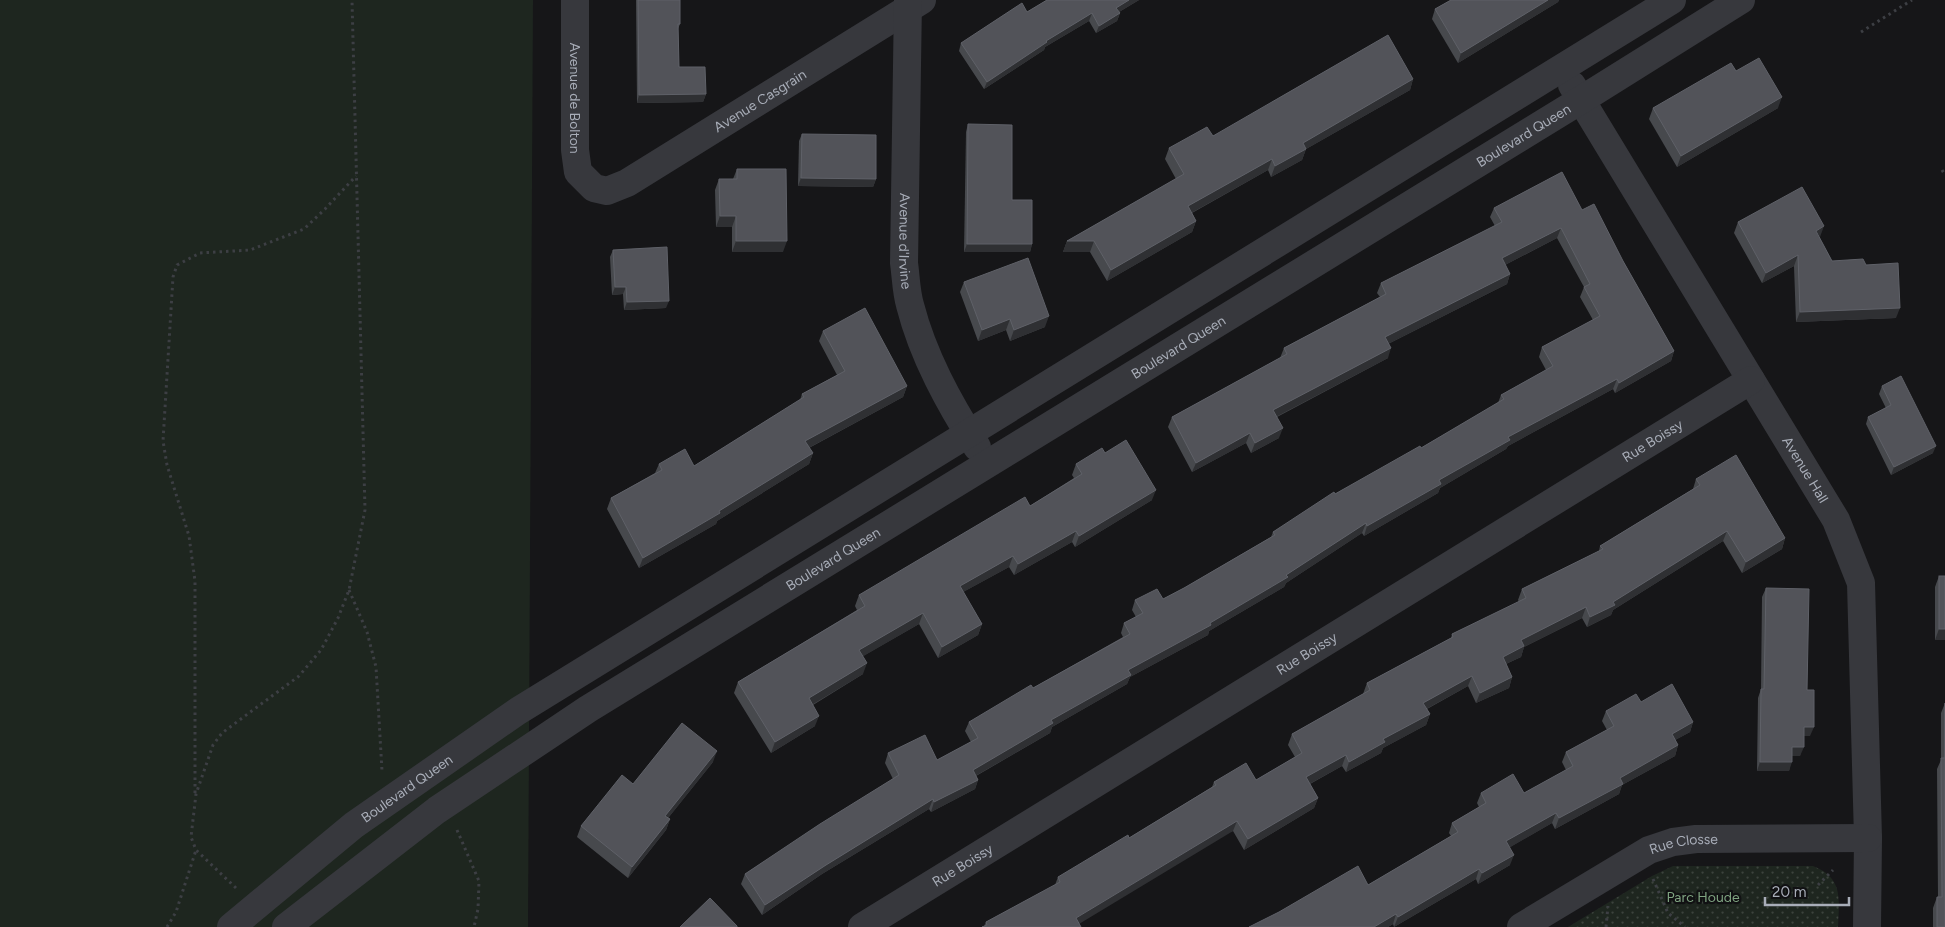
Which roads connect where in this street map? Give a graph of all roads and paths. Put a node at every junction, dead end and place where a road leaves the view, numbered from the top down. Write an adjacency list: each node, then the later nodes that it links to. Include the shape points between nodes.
1 (352, 0): 11 (path)
2 (575, 0): 13 (street, Avenue de Bolton, via 575,150 578,172)
3 (1672, 0): 8 (street, Boulevard Queen)
4 (1741, 0): 9 (street, Boulevard Queen)
5 (1912, 0): 7 (path)
6 (912, 3): 13 (street, Avenue Casgrain, via 627,183 607,190); 15 (street, Avenue d'Irvine, via 904,263 910,303 924,350)
7 (1861, 32)
8 (1561, 67): 9 (street, Avenue Hall); 15 (street, Boulevard Queen)
9 (1581, 100): 14 (street, Avenue Hall); 16 (street, Boulevard Queen)
10 (1942, 170): 12 (path)
11 (357, 175): 17 (path, via 365,510); 21 (path, via 304,229 250,250 200,253 177,265 173,276 163,441 189,536 195,581)
12 (1945, 175)
13 (594, 188)
14 (1751, 380): 23 (street, Avenue Hall, via 1836,520 1861,583); 34 (street, Rue Boissy)
15 (968, 433): 16 (street, Avenue d'Irvine); 18 (street, Boulevard Queen)
16 (988, 463): 19 (street, Boulevard Queen)
17 (349, 590): 20 (path, via 376,667); 21 (path, via 321,650 299,676 222,733 213,745)
18 (593, 663): 19 (street); 31 (street, Boulevard Queen, via 518,710 354,825)
19 (614, 693): 32 (street, Boulevard Queen, via 437,810)
20 (383, 774)
21 (195, 802): 24 (path, via 191,837)
22 (454, 822): 33 (path, via 479,881)
23 (1868, 838): 35 (street, Rue Closse, via 1696,839 1673,842 1627,861); 38 (street, Avenue Hall)
24 (196, 850): 28 (path); 30 (path, via 176,912)
25 (1833, 870): 27 (path)
26 (1652, 876): 37 (path, via 1668,913)
27 (1818, 885)
28 (238, 890)
29 (1609, 898): 36 (path)
30 (166, 927)
31 (231, 927)
32 (286, 927)
33 (474, 927)
34 (862, 927)
35 (1521, 927)
36 (1606, 927)
37 (1685, 927)
38 (1867, 927)

